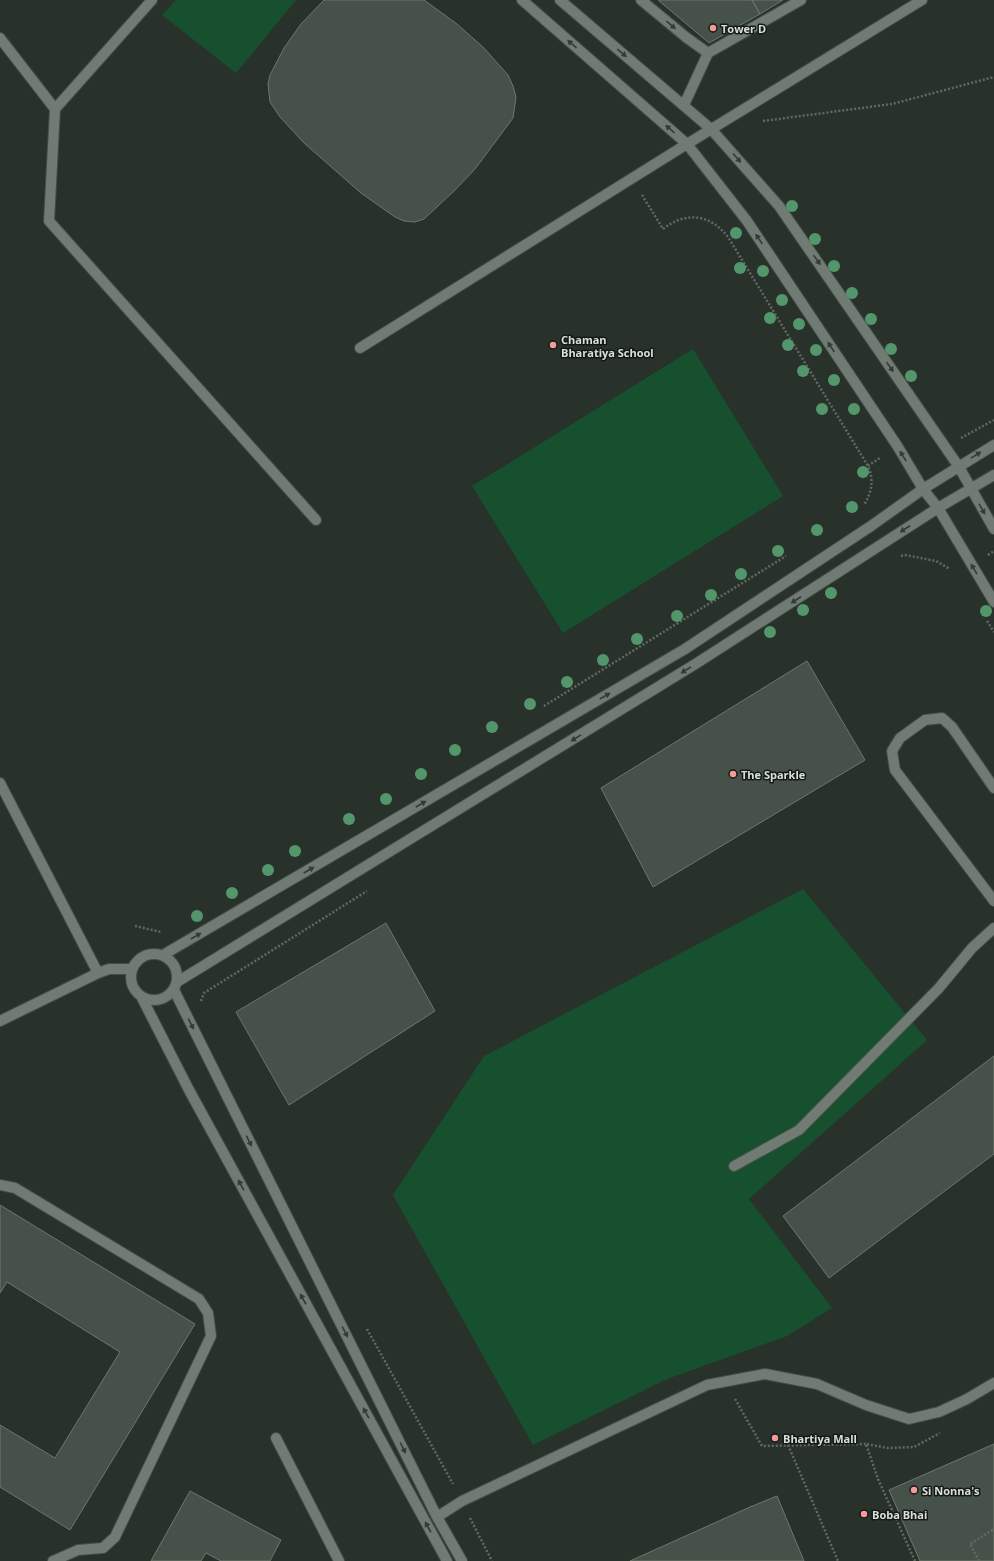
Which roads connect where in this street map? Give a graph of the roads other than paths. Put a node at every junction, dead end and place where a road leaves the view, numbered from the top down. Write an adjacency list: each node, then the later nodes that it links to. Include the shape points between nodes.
1 (152, 0): 10 (street)
2 (522, 0): 12 (street, one-way to 2)
3 (560, 0): 9 (street, one-way to 9)
4 (641, 0): 8 (street, one-way to 8)
5 (801, 0): 8 (street)
6 (922, 0): 11 (street)
7 (0, 38): 10 (street)
8 (708, 53): 9 (street)
9 (684, 105): 11 (street)
10 (54, 109): 20 (street, via 49,221)
11 (711, 129): 12 (street); 15 (street, one-way to 15, via 779,206)
12 (687, 144): 13 (street); 18 (street, one-way to 12, via 898,447 747,221)
13 (360, 348)
14 (994, 445): 15 (street, one-way to 14)
15 (959, 466): 17 (street); 18 (street)
16 (994, 474): 17 (street)
17 (970, 488): 19 (street); 21 (street, one-way to 21)
18 (923, 489): 19 (street); 27 (street, one-way to 18, via 685,649)
19 (938, 508): 22 (street, one-way to 19); 30 (street, one-way to 30, via 697,663)
20 (316, 520)
21 (994, 530)
22 (994, 602)
23 (0, 783): 29 (street)
24 (994, 788): 25 (street, via 952,726 942,718 925,720 900,738 892,751 895,770)
25 (994, 901)
26 (994, 928): 33 (street, via 972,948 939,988 799,1130)
27 (163, 955): 28 (street, via 147,954 140,958); 30 (street, via 175,966)
28 (132, 969): 29 (street, via 109,969); 31 (street, via 132,987)
29 (98, 973): 32 (street)
30 (175, 986): 31 (street, via 163,999); 37 (street, one-way to 37)
31 (142, 998): 40 (street, one-way to 31, via 189,1090)
32 (0, 1021)
33 (734, 1166)
34 (0, 1185): 38 (street, via 15,1188 199,1299 208,1313 211,1336 115,1537 103,1548 78,1550)
35 (994, 1383): 37 (street, via 939,1412 909,1419 866,1405 817,1384 765,1374 707,1385 462,1501)
36 (276, 1438): 39 (street)
37 (437, 1517): 41 (street)
38 (53, 1561)
39 (339, 1561)
40 (447, 1561)
41 (462, 1561)

